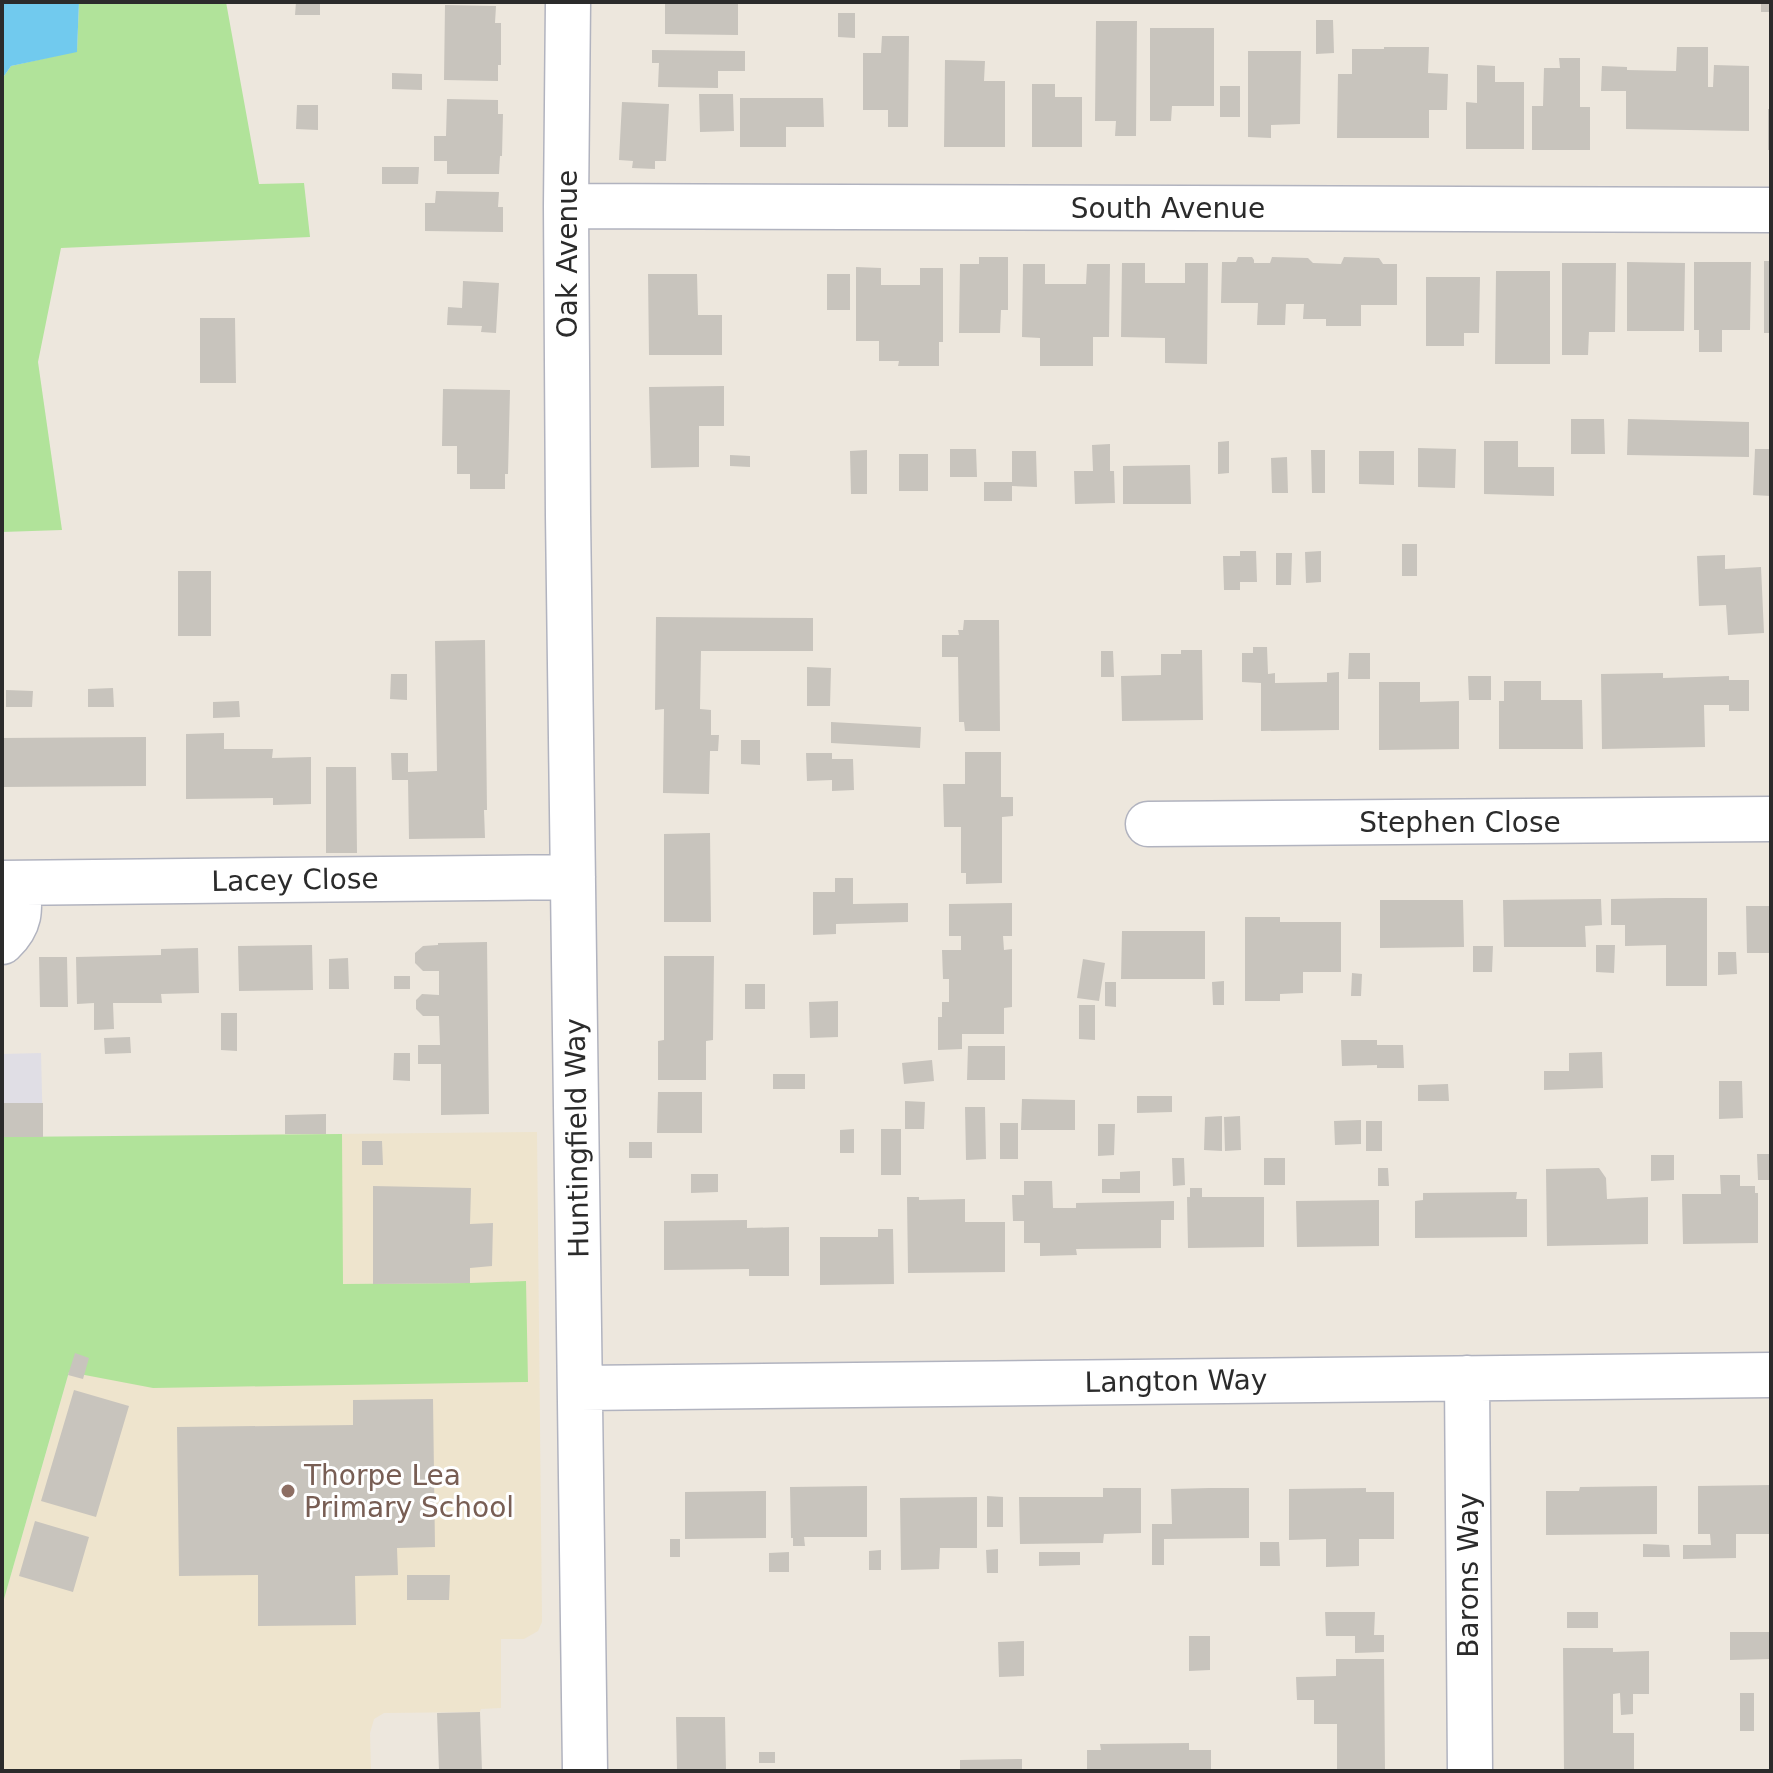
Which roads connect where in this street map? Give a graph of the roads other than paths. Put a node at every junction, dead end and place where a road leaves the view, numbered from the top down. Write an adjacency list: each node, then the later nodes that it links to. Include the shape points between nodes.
1 (568, 2): 2 (street, Oak Avenue)
2 (566, 206): 3 (street, South Avenue); 4 (street, Oak Avenue)
3 (1771, 210)
4 (568, 506): 7 (street, Huntingfield Way)
5 (1771, 819): 6 (street, Stephen Close)
6 (1148, 824)
7 (573, 877): 8 (street, Lacey Close); 12 (street, Huntingfield Way)
8 (10, 883): 9 (street, Lacey Close, via 19,908 15,930)
9 (2, 942)
10 (1771, 1375): 11 (street, Langton Way)
11 (1467, 1378): 12 (street, Langton Way); 14 (street, Barons Way)
12 (581, 1388): 13 (street, Huntingfield Way)
13 (585, 1771)
14 (1470, 1771)

